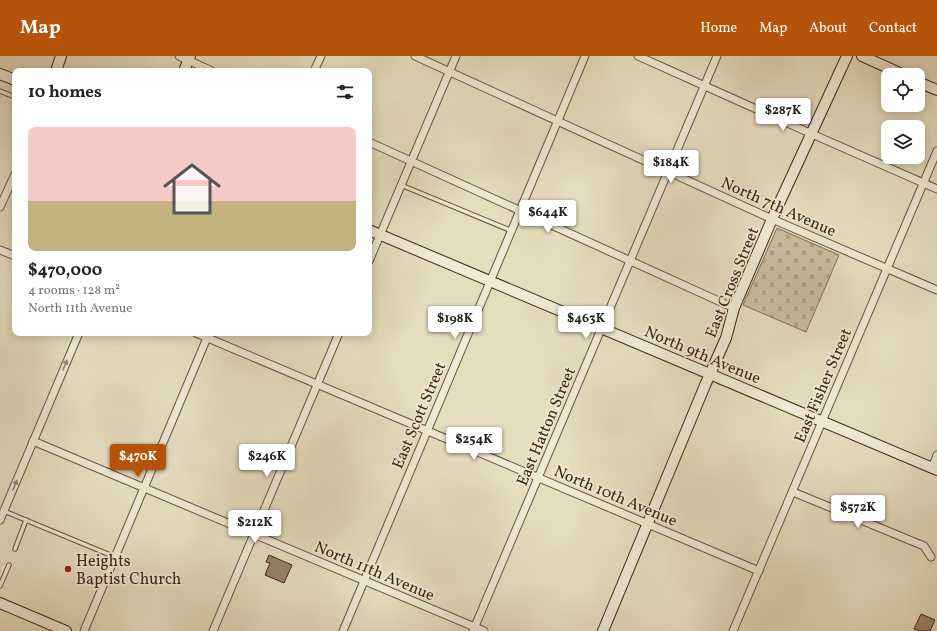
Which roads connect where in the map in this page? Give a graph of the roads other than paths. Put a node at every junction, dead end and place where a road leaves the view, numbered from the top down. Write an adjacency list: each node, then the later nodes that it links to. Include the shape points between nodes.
1 (61, 56): 11 (street)
2 (321, 56): 14 (street)
3 (415, 56): 16 (street, North 7th Avenue)
4 (456, 56): 16 (street)
5 (585, 56): 24 (street, East Scott Street)
6 (638, 56): 20 (street)
7 (717, 56): 20 (street, East Hatton Street)
8 (847, 56): 25 (street, East Cross Street)
9 (862, 56): 15 (street)
10 (186, 57): 12 (street); 13 (street)
11 (57, 68)
12 (184, 68)
13 (206, 68)
14 (315, 68)
15 (889, 68)
16 (449, 72): 24 (street, North 7th Avenue); 28 (street)
17 (0, 74): 18 (street)
18 (12, 79)
19 (925, 85): 21 (street)
20 (704, 86): 25 (street); 29 (street, East Hatton Street)
21 (937, 90)
22 (0, 91): 23 (lane)
23 (12, 96)
24 (558, 121): 29 (street, North 7th Avenue); 35 (street, East Scott Street)
25 (812, 134): 31 (street); 36 (street, East Cross Street)
26 (372, 143): 28 (street)
27 (937, 150): 31 (street, East Fisher Street)
28 (411, 161): 32 (street); 35 (street)
29 (668, 172): 36 (street, North 7th Avenue); 43 (street, East Hatton Street)
30 (12, 181): 34 (street)
31 (923, 183): 33 (street); 44 (street, East Fisher Street)
32 (401, 185): 38 (lane); 39 (street)
33 (937, 188)
34 (0, 207)
35 (520, 211): 38 (street, East Scott Street); 43 (street)
36 (772, 219): 44 (street, North 7th Avenue); 47 (street, East Cross Street)
37 (372, 231): 39 (street, North 9th Avenue)
38 (512, 231): 45 (street, East Scott Street)
39 (380, 235): 41 (street); 45 (street, North 9th Avenue)
40 (0, 250): 42 (street)
41 (372, 254)
42 (12, 255)
43 (630, 260): 47 (street); 48 (street, East Hatton Street)
44 (887, 268): 46 (street, North 7th Avenue); 55 (street, East Fisher Street)
45 (490, 281): 48 (street, North 9th Avenue); 56 (street, East Scott Street)
46 (937, 290)
47 (734, 308): 53 (street, East Cross Street, via 726,338)
48 (601, 328): 53 (street, North 9th Avenue); 60 (street, East Hatton Street)
49 (78, 336): 57 (street, one-way to 49)
50 (208, 336): 61 (street)
51 (210, 336): 54 (street, North 10th Avenue)
52 (337, 336): 54 (street)
53 (710, 373): 55 (street, North 9th Avenue); 66 (street, East Cross Street)
54 (317, 384): 56 (street, North 10th Avenue); 67 (street)
55 (822, 421): 59 (street, North 9th Avenue); 62 (street, East Fisher Street)
56 (427, 431): 60 (street, North 10th Avenue); 73 (street, East Scott Street)
57 (34, 441): 61 (street, North 11th Avenue); 63 (street, one-way to 57)
58 (937, 456): 59 (street)
59 (934, 469)
60 (538, 478): 66 (street, North 10th Avenue); 76 (street, East Hatton Street)
61 (144, 487): 67 (street, North 11th Avenue); 69 (street)
62 (792, 492): 70 (street, via 924,546); 72 (street, East Fisher Street)
63 (4, 511): 64 (street); 65 (lane)
64 (0, 520)
65 (26, 520): 68 (lane); 69 (lane)
66 (648, 524): 72 (street, North 10th Avenue); 82 (street, East Cross Street)
67 (254, 534): 73 (street, North 11th Avenue); 79 (street)
68 (15, 549)
69 (115, 557): 78 (street)
70 (931, 557)
71 (9, 565): 74 (lane)
72 (758, 571): 83 (street, East Fisher Street)
73 (364, 580): 76 (street, North 11th Avenue); 80 (street, East Scott Street)
74 (0, 586)
75 (0, 603): 77 (street)
76 (474, 629): 81 (street, North 11th Avenue)
77 (66, 631)
78 (84, 631)
79 (213, 631)
80 (343, 631)
81 (484, 631)
82 (603, 631)
83 (733, 631)

